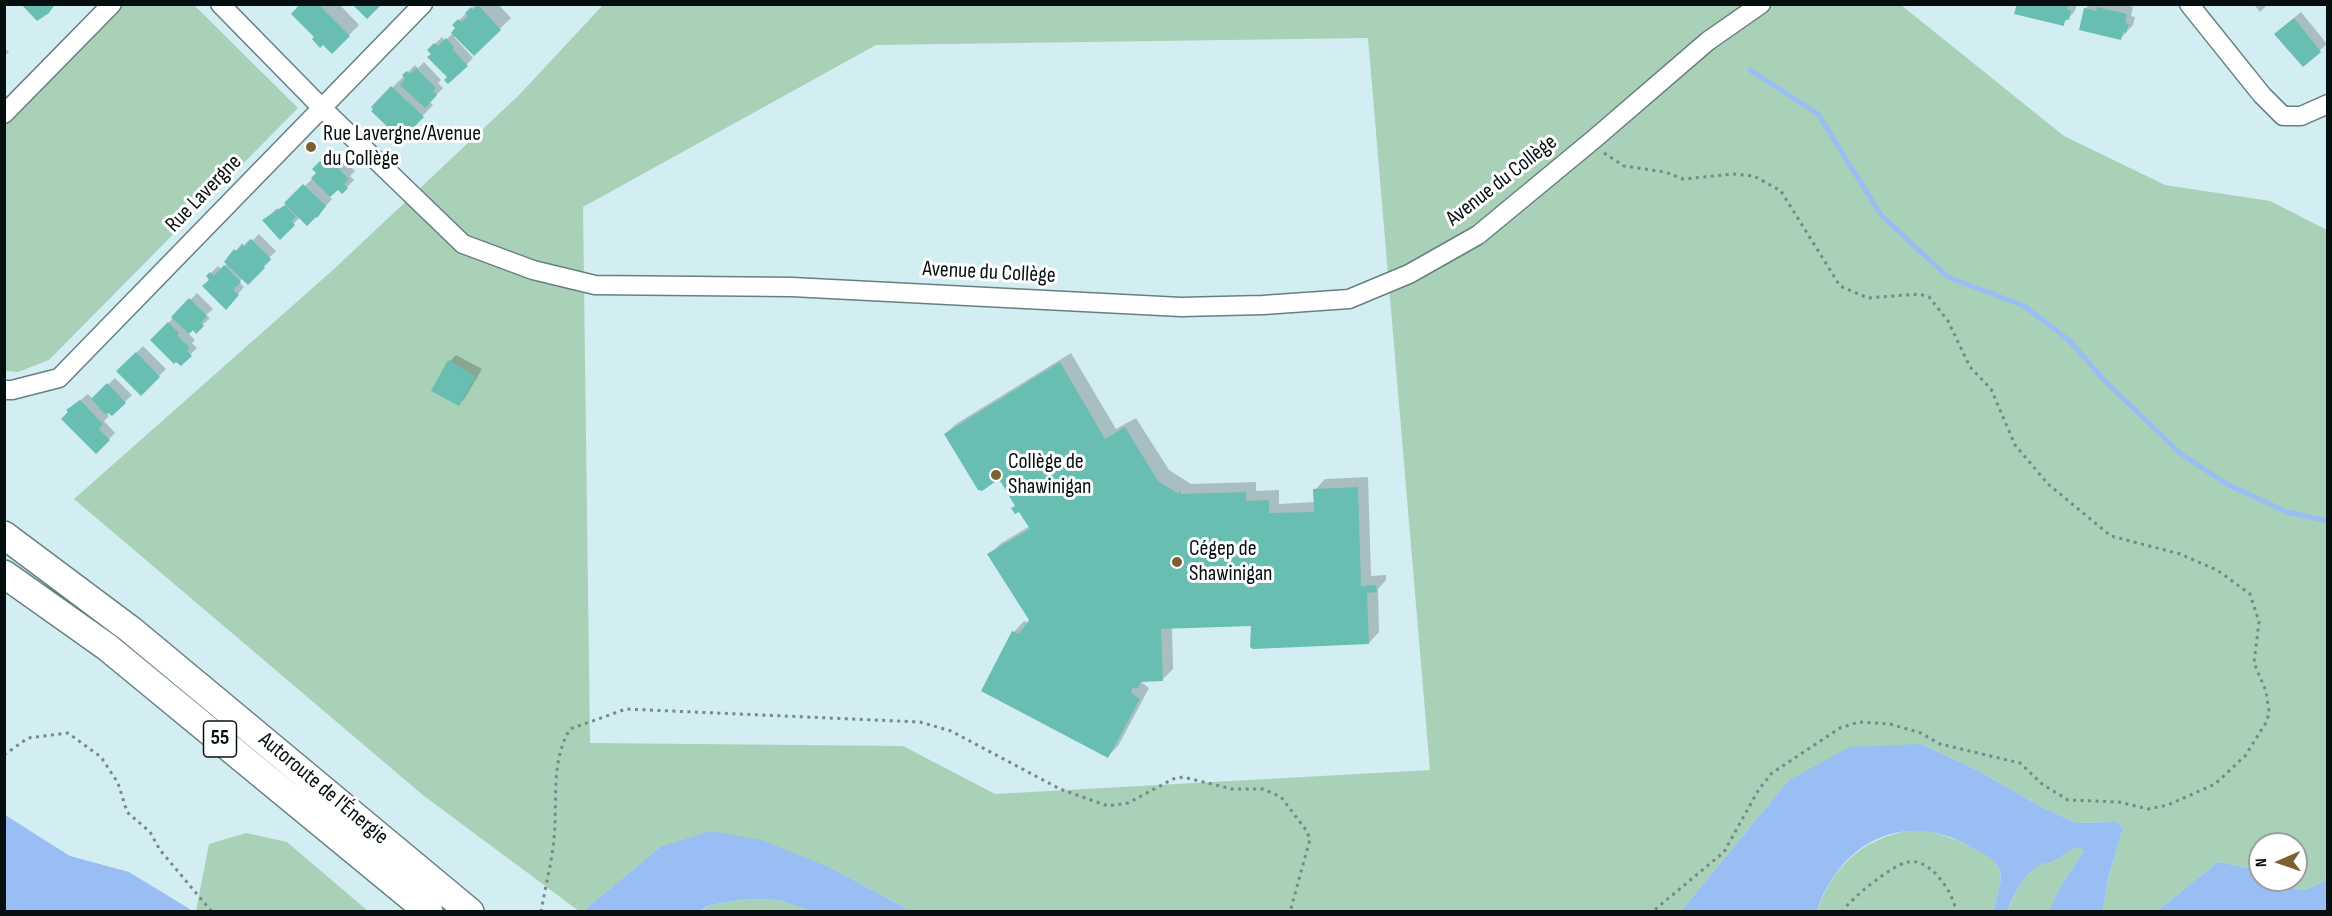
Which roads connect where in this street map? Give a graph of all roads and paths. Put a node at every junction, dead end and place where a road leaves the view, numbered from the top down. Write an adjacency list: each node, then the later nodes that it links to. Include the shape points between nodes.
1 (112, 4): 8 (street)
2 (220, 4): 7 (street, Avenue du Collège)
3 (423, 4): 7 (street, Rue Lavergne)
4 (1761, 4): 9 (street, Avenue du Collège, via 1708,40)
5 (2189, 4): 6 (street, via 2283,116 2301,116)
6 (2328, 104)
7 (321, 107): 9 (street, Avenue du Collège, via 464,244 533,270 596,285 792,287 1181,307 1349,299 1409,274 1478,235); 10 (street, Rue Lavergne, via 59,378)
8 (4, 114)
9 (1593, 140): 19 (path, via 1607,156 1624,166 1683,179 1754,176 1780,191 1840,286 1868,298 1919,294 1929,297 1948,321 1970,367 1991,389 2015,446 2048,484 2111,536 2180,554 2217,570 2250,594 2259,622 2254,663 2266,691 2269,711 2245,756 2215,784 2169,805 2148,808 2119,802 2068,800 2042,784 2020,763 1940,744 1921,733 1890,724 1859,722 1840,728 1772,773 1724,852)
10 (4, 390)
11 (4, 535): 16 (highway, Autoroute de l'Énergie / 55, via 131,630)
12 (4, 574): 15 (highway, Autoroute de l'Énergie / 55, via 107,647)
13 (4, 755): 14 (path, via 28,738 68,734 101,757 118,783 127,812 150,832 160,850)
14 (212, 912)
15 (429, 912)
16 (470, 912)
17 (541, 912): 18 (path, via 553,851 557,761 564,740 570,729 626,709 920,722 951,731 1060,789 1108,806 1128,803 1183,777 1232,789 1263,789 1281,797 1310,839)
18 (1290, 912)
19 (1652, 912)
20 (1842, 912): 21 (path, via 1865,889 1912,862 1923,865 1942,881 1952,895)
21 (1956, 912)

